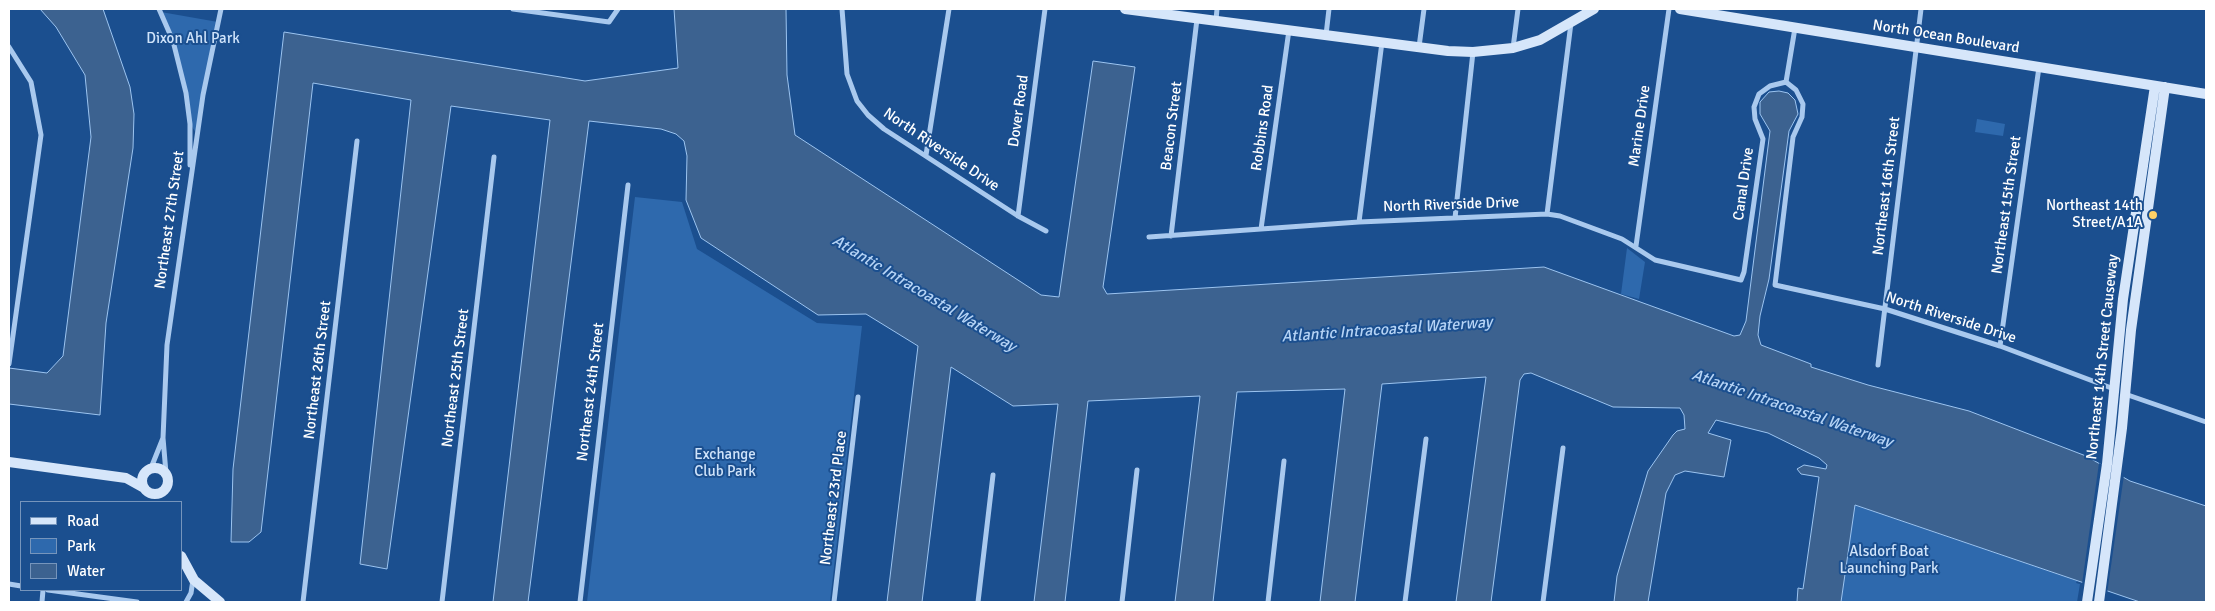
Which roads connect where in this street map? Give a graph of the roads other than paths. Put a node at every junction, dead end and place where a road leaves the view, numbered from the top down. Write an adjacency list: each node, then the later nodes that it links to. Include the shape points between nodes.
1 (159, 9): 37 (street, via 173,41 186,93 190,124)
2 (221, 9): 37 (street, Northeast 27th Street, via 203,95)
3 (514, 9): 4 (street)
4 (520, 9): 5 (street, via 609,22)
5 (618, 9)
6 (842, 9): 35 (street, North Riverside Drive, via 847,74 857,101 884,129)
7 (949, 9): 35 (street)
8 (1045, 9): 40 (street, Dover Road)
9 (1125, 9): 18 (main road)
10 (1217, 9): 19 (street)
11 (1330, 9): 23 (street)
12 (1424, 9): 27 (street)
13 (1518, 9): 28 (street)
14 (1594, 9): 20 (main road)
15 (1669, 9): 47 (street, Marine Drive)
16 (1680, 9): 21 (main road, North Ocean Boulevard)
17 (1921, 9): 26 (street, Northeast 16th Street)
18 (1197, 18): 19 (main road); 45 (street, Beacon Street)
19 (1216, 21): 22 (main road)
20 (1571, 22): 28 (main road, via 1540,40); 39 (street)
21 (1795, 28): 26 (main road, North Ocean Boulevard); 31 (street)
22 (1289, 30): 23 (main road); 43 (street, Robbins Road)
23 (1326, 35): 24 (main road)
24 (1382, 42): 27 (main road); 42 (street)
25 (9, 47): 51 (street, via 31,82 41,135)
26 (1916, 47): 30 (main road, North Ocean Boulevard); 49 (street, Northeast 16th Street)
27 (1419, 48): 29 (main road)
28 (1513, 48): 29 (main road)
29 (1473, 52): 41 (street)
30 (2039, 67): 32 (main road, North Ocean Boulevard); 50 (street, Northeast 15th Street)
31 (1786, 82): 48 (street, Canal Drive, via 1770,86 1759,94 1754,107 1763,139); 49 (street, North Riverside Drive, via 1796,90 1803,104 1802,117 1793,137 1776,285)
32 (2160, 86): 33 (main road, North Ocean Boulevard); 53 (main road, Northeast 14th Street Causeway, via 2123,299); 54 (main road, Northeast 14th Street Causeway)
33 (2206, 94)
34 (357, 141): 79 (street, Northeast 26th Street)
35 (926, 155): 40 (street, North Riverside Drive)
36 (494, 157): 80 (street, Northeast 25th Street)
37 (190, 183): 57 (street, Northeast 27th Street, via 167,345)
38 (628, 185): 81 (street, Northeast 24th Street)
39 (1547, 214): 41 (street, North Riverside Drive); 47 (street, North Riverside Drive, via 1560,216)
40 (1018, 216): 44 (street, North Riverside Drive)
41 (1454, 218): 42 (street, North Riverside Drive)
42 (1359, 222): 43 (street, North Riverside Drive)
43 (1261, 229): 45 (street, North Riverside Drive)
44 (1046, 231)
45 (1171, 236): 46 (street, North Riverside Drive)
46 (1149, 237)
47 (1636, 246): 48 (street, North Riverside Drive, via 1655,260)
48 (1741, 280)
49 (1885, 309): 50 (street, North Riverside Drive); 52 (street, Northeast 16th Street)
50 (2000, 346): 53 (street, North Riverside Drive)
51 (9, 363)
52 (1878, 365)
53 (2114, 389): 62 (main road, Northeast 14th Street Causeway)
54 (2125, 394): 56 (street); 62 (main road, Northeast 14th Street Causeway)
55 (858, 396): 82 (street, Northeast 23rd Place)
56 (2206, 422)
57 (163, 438): 63 (street, Northeast 27th Street); 65 (street, Northeast 27th Street)
58 (1426, 439): 86 (street)
59 (1563, 448): 87 (street)
60 (1284, 461): 85 (street)
61 (9, 462): 67 (main road)
62 (2112, 464): 75 (main road, Northeast 14th Street Causeway)
63 (148, 470): 65 (main road, via 157,468); 67 (main road); 69 (main road, via 142,480)
64 (1137, 470): 84 (street)
65 (166, 473): 68 (main road)
66 (992, 475): 83 (street)
67 (126, 478): 69 (main road)
68 (167, 487): 69 (main road, via 160,494); 71 (main road)
69 (147, 491): 70 (main road)
70 (157, 501)
71 (167, 501)
72 (182, 558): 73 (main road)
73 (193, 578): 77 (street); 78 (main road)
74 (55, 591): 76 (street)
75 (2094, 598)
76 (137, 602)
77 (186, 602)
78 (220, 602)
79 (303, 602)
80 (442, 602)
81 (580, 602)
82 (834, 602)
83 (978, 602)
84 (1122, 602)
85 (1268, 602)
86 (1405, 602)
87 (1543, 602)

